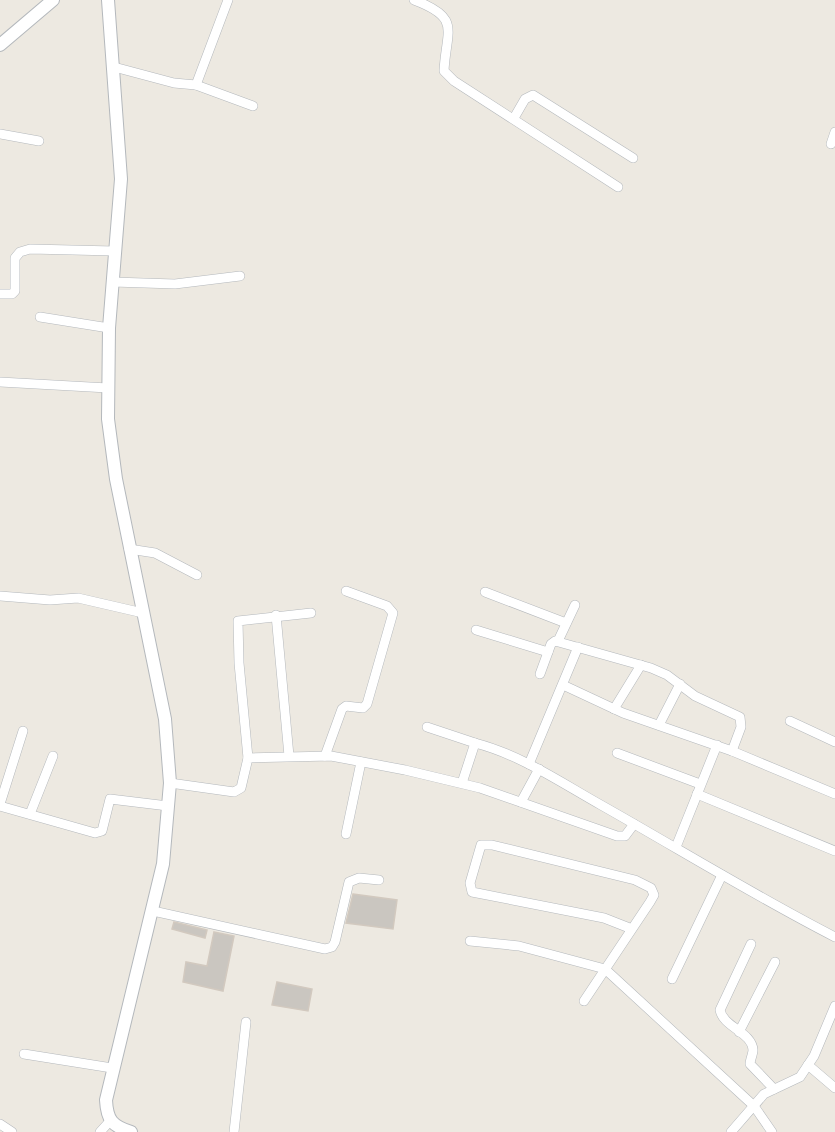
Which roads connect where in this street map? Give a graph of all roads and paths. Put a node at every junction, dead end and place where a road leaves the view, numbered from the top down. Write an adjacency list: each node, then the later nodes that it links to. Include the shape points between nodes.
1 (53, 0): 5 (street)
2 (108, 0): 6 (street)
3 (228, 0): 7 (street)
4 (414, 0): 9 (street, via 437,9 446,19 447,75)
5 (0, 45)
6 (114, 67): 7 (street); 16 (street, via 121,179)
7 (196, 85): 8 (street)
8 (253, 106)
9 (514, 118): 14 (street, via 525,99 533,95); 15 (street)
10 (835, 132): 13 (street)
11 (0, 134): 12 (street)
12 (39, 141)
13 (831, 144)
14 (633, 158)
15 (618, 187)
16 (114, 251): 18 (street); 19 (street, via 20,252 15,258 15,291)
17 (240, 276): 18 (street, via 150,285)
18 (113, 282): 21 (street)
19 (0, 294)
20 (40, 317): 21 (street)
21 (109, 328): 23 (street)
22 (0, 382): 23 (street)
23 (108, 388): 24 (street, via 113,459)
24 (129, 549): 25 (street, via 155,553); 30 (street)
25 (197, 575)
26 (346, 591): 54 (street, via 387,606 393,613 368,704 342,709)
27 (486, 592): 33 (street)
28 (0, 596): 30 (street, via 78,598)
29 (575, 605): 33 (street)
30 (143, 613): 59 (street, via 165,719)
31 (311, 613): 32 (street)
32 (276, 615): 53 (street); 55 (street, via 241,619 237,624)
33 (566, 623): 35 (street)
34 (476, 630): 37 (street)
35 (558, 641): 36 (street); 37 (street, via 551,644)
36 (578, 647): 38 (street); 41 (street)
37 (548, 652): 39 (street)
38 (641, 665): 40 (street); 42 (street)
39 (540, 674)
40 (680, 684): 44 (street); 50 (street, via 695,696 740,717 741,726)
41 (562, 685): 42 (street); 57 (street)
42 (614, 708): 44 (street)
43 (790, 721): 47 (street)
44 (659, 725): 49 (street)
45 (427, 727): 48 (street)
46 (23, 731): 64 (street)
47 (835, 741)
48 (475, 743): 57 (street); 60 (street)
49 (717, 745): 50 (street); 61 (street)
50 (732, 751): 62 (street)
51 (617, 753): 61 (street)
52 (53, 756): 66 (street)
53 (289, 756): 54 (street); 55 (street)
54 (325, 756): 56 (street)
55 (248, 758): 59 (street, via 237,791)
56 (361, 762): 60 (street); 68 (street)
57 (529, 764): 58 (street)
58 (539, 770): 63 (street); 67 (street)
59 (170, 783): 65 (street)
60 (462, 783): 63 (street)
61 (699, 789): 69 (street); 70 (street)
62 (835, 794)
63 (521, 802): 67 (street, via 616,836 625,836)
64 (0, 805): 66 (street)
65 (168, 806): 66 (street, via 110,798 102,831 95,833); 73 (street, via 163,864)
66 (30, 814)
67 (634, 824): 69 (street)
68 (346, 834)
69 (676, 847): 71 (street)
70 (835, 851)
71 (722, 876): 75 (street); 80 (street)
72 (379, 880): 73 (street, via 359,878 350,882 335,942 325,949)
73 (153, 911): 87 (street)
74 (632, 929): 74 (street, via 604,918 472,892 470,883 479,848 484,844 503,848 646,885 654,895); 79 (street)
75 (835, 937)
76 (470, 941): 79 (street, via 519,946)
77 (751, 944): 84 (street, via 720,1010 723,1019)
78 (775, 962): 84 (street)
79 (605, 969): 81 (street); 90 (street)
80 (672, 979)
81 (584, 1001)
82 (835, 1005): 86 (street)
83 (246, 1022): 96 (street)
84 (739, 1032): 89 (street, via 753,1050 750,1064)
85 (24, 1054): 87 (street)
86 (808, 1065): 88 (street); 89 (street, via 800,1077)
87 (112, 1068): 91 (street, via 105,1100)
88 (835, 1088)
89 (774, 1089): 90 (street)
90 (754, 1106): 97 (street); 98 (street)
91 (110, 1121): 94 (street); 95 (street, via 114,1127)
92 (0, 1124): 93 (street)
93 (12, 1132)
94 (100, 1132)
95 (130, 1132)
96 (234, 1132)
97 (731, 1132)
98 (772, 1132)

